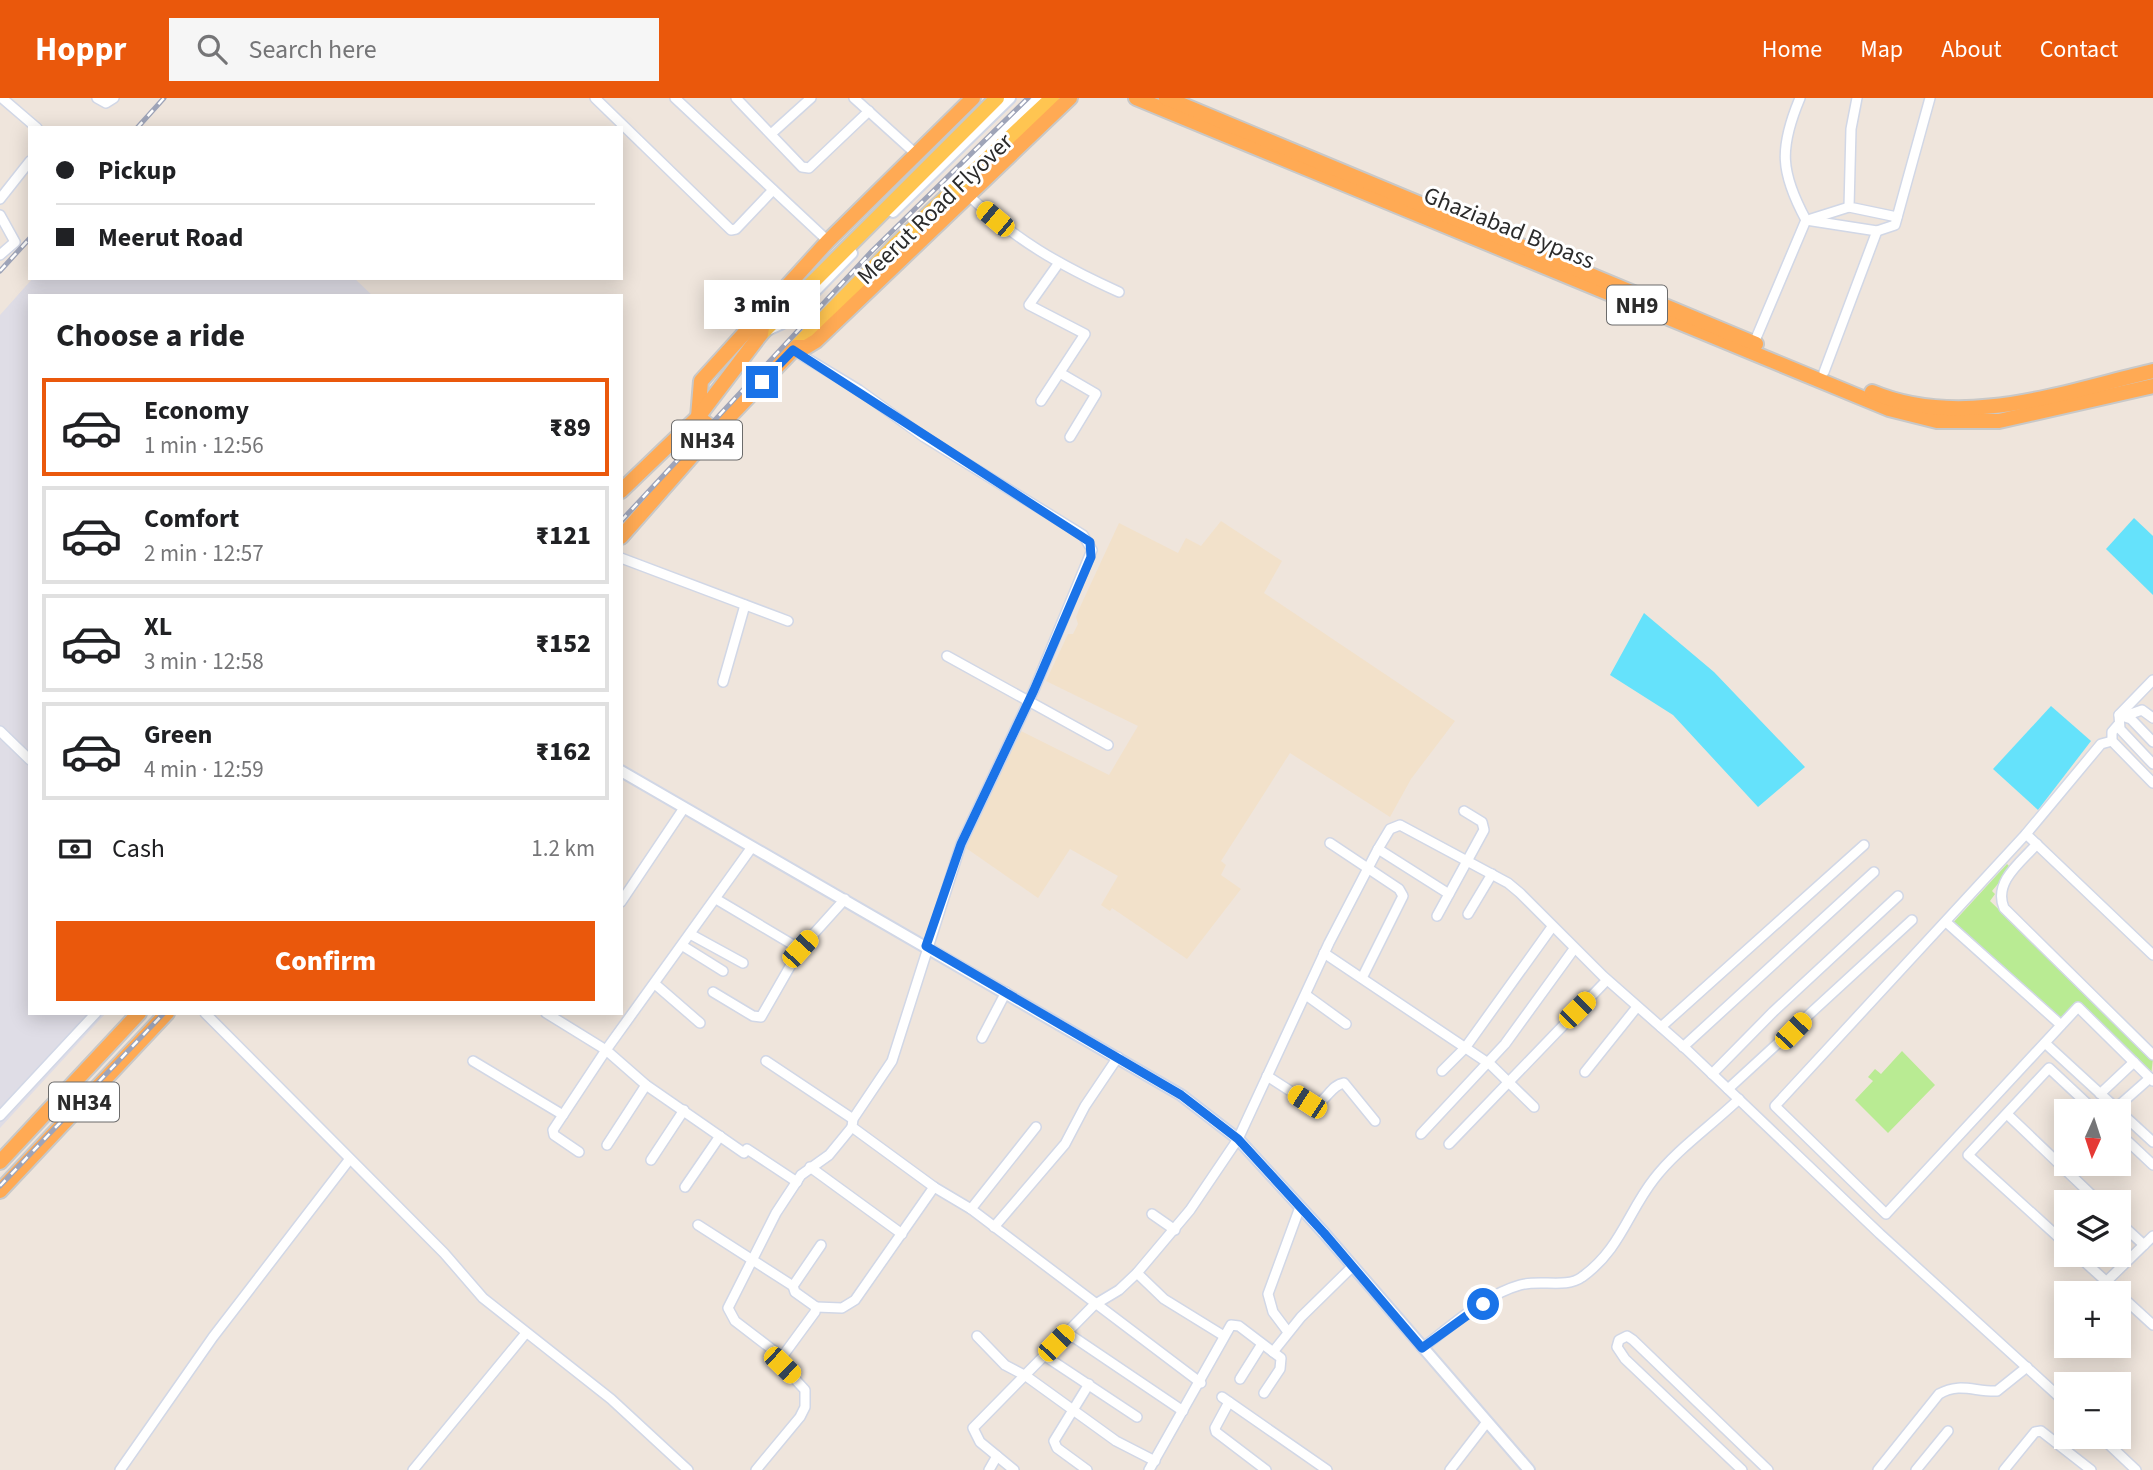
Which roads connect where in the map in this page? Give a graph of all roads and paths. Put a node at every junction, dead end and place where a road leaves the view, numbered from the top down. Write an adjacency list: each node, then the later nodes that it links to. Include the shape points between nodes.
1 (2, 98): 21 (street)
2 (97, 98): 3 (street, via 106,103)
3 (114, 98)
4 (595, 98): 25 (street, via 731,230)
5 (676, 98): 25 (street)
6 (736, 98): 22 (street)
7 (811, 98): 22 (street)
8 (854, 98): 20 (street)
9 (973, 98): 23 (highway)
10 (997, 98): 39 (main road, Meerut Road Flyover / NH34)
11 (1010, 98): 39 (street, via 785,322)
12 (1039, 98): 41 (street, via 849,283 798,336)
13 (1052, 98): 41 (main road, Meerut Road Flyover / NH34, via 897,243)
14 (1070, 98): 26 (highway)
15 (1136, 98): 38 (highway, Ghaziabad Bypass / NH9)
16 (1166, 98): 38 (highway, Ghaziabad Bypass / NH9)
17 (1800, 98): 31 (street, via 1783,149 1789,183)
18 (1857, 98): 28 (street, via 1851,129)
19 (1930, 98): 30 (street)
20 (869, 111): 22 (street, via 809,167 802,167); 23 (street)
21 (35, 126)
22 (771, 134)
23 (916, 154): 33 (highway)
24 (28, 164): 27 (street)
25 (774, 190): 33 (street)
26 (967, 194): 35 (street, via 1017,238); 41 (highway, via 816,341)
27 (0, 199)
28 (1849, 207): 30 (street); 31 (street)
29 (0, 215): 34 (street, via 15,242)
30 (1897, 217): 32 (street, via 1895,225)
31 (1806, 220): 32 (street); 40 (street)
32 (1877, 231): 43 (street)
33 (828, 242): 37 (highway)
34 (0, 255)
35 (1058, 264): 36 (street); 44 (street, via 1029,305 1085,334)
36 (1119, 292)
37 (766, 308): 39 (highway); 47 (highway, via 701,381)
38 (1699, 325): 40 (highway, Ghaziabad Bypass / NH9); 45 (highway, Ghaziabad Bypass / NH9, via 1889,409 1937,421 1999,421)
39 (761, 334): 47 (highway, NH34)
40 (1754, 343): 43 (highway, Ghaziabad Bypass / NH9)
41 (794, 348): 48 (highway, NH34); 58 (street, via 1090,542 1091,557)
42 (2153, 371): 43 (highway, Ghaziabad Bypass / NH9, via 1997,407 1941,408 1885,397)
43 (1824, 372)
44 (1060, 373): 46 (street); 49 (street, via 1096,394)
45 (2153, 386)
46 (1041, 401)
47 (698, 417): 48 (highway); 50 (highway, NH34)
48 (716, 431): 51 (highway, NH34)
49 (1070, 437)
50 (623, 489)
51 (623, 535)
52 (623, 559): 53 (street)
53 (745, 605): 54 (street); 57 (street)
54 (788, 621)
55 (947, 656): 58 (street)
56 (2153, 680): 60 (street)
57 (723, 682)
58 (1028, 701): 64 (street); 93 (street, via 961,844)
59 (2153, 718): 60 (street, via 2142,710)
60 (2121, 719): 62 (street); 63 (street); 66 (street)
61 (0, 731): 65 (street)
62 (2112, 741): 68 (street); 71 (street, via 2101,744)
63 (2153, 742)
64 (1108, 745)
65 (28, 758)
66 (2153, 764)
67 (623, 772): 69 (street)
68 (2153, 783)
69 (684, 808): 75 (street); 83 (street)
70 (1464, 811): 77 (street, via 1485,827)
71 (2026, 834): 73 (street); 89 (street)
72 (1330, 843): 78 (street)
73 (2037, 844): 97 (street); 121 (street, via 2004,883 2004,908)
74 (1864, 845): 115 (street)
75 (752, 847): 84 (street); 85 (street)
76 (1378, 849): 77 (street, via 1390,829 1400,825); 78 (street); 81 (street)
77 (1469, 861): 80 (street); 81 (street)
78 (1368, 868): 96 (street); 100 (street, via 1403,896)
79 (1874, 872): 118 (street)
80 (1492, 874): 86 (street); 90 (street, via 1520,893)
81 (1449, 894): 87 (street)
82 (1898, 896): 129 (street)
83 (623, 899)
84 (845, 899): 93 (street); 94 (street)
85 (716, 900): 91 (street); 94 (street)
86 (1468, 914)
87 (1437, 916)
88 (1912, 920): 134 (street)
89 (1946, 922): 114 (street); 117 (street, via 1775,1106 1886,1214)
90 (1552, 927): 95 (street); 119 (street)
91 (690, 934): 92 (street); 98 (street)
92 (682, 946): 99 (street); 102 (street)
93 (926, 946): 104 (street); 147 (street, via 892,1061)
94 (800, 949): 103 (street, via 761,1017 753,1017)
95 (1574, 949): 101 (street); 126 (street)
96 (1324, 953): 100 (street); 105 (street)
97 (2153, 955)
98 (743, 963)
99 (723, 971)
100 (1362, 978): 119 (street)
101 (1607, 980): 106 (street); 132 (street)
102 (655, 984): 112 (street); 120 (street)
103 (713, 992)
104 (1006, 992): 116 (street); 122 (street)
105 (1306, 995): 113 (street); 130 (street)
106 (1637, 1007): 115 (street); 128 (street)
107 (94, 1015): 144 (street)
108 (137, 1015): 159 (highway, NH34)
109 (165, 1015): 166 (highway, NH34)
110 (207, 1015): 157 (street)
111 (550, 1015): 120 (street)
112 (700, 1023)
113 (1346, 1024)
114 (2061, 1025): 117 (street); 125 (street, via 2078,1007)
115 (1661, 1027): 118 (street)
116 (982, 1038)
117 (2045, 1043): 135 (street)
118 (1683, 1047): 129 (street)
119 (1465, 1048): 126 (street); 127 (street)
120 (606, 1050): 133 (street); 143 (street)
121 (2153, 1055)
122 (1118, 1057): 151 (street, via 1181,1095); 171 (street, via 1065,1144)
123 (473, 1061): 143 (street)
124 (766, 1061): 147 (street)
125 (2134, 1062): 131 (street); 135 (street)
126 (1489, 1064): 132 (street); 149 (street)
127 (1442, 1071)
128 (1585, 1072)
129 (1712, 1074): 134 (street)
130 (1267, 1076): 145 (street, via 1312,1105 1344,1083); 151 (street)
131 (2152, 1079): 139 (street)
132 (1509, 1082): 140 (street); 153 (street)
133 (646, 1085): 141 (street); 154 (street)
134 (1728, 1089): 136 (street)
135 (2101, 1094): 138 (street)
136 (1739, 1099): 196 (street, via 1655,1177 1619,1238 1585,1276 1572,1283 1517,1286 1469,1313); 200 (street)
137 (2082, 1099): 142 (street, via 2049,1068)
138 (2106, 1099)
139 (2127, 1099)
140 (1534, 1107)
141 (684, 1110): 150 (street); 158 (street)
142 (2007, 1114): 165 (street); 173 (street, via 1968,1155)
143 (563, 1115): 156 (street, via 552,1133)
144 (0, 1116)
145 (1375, 1121)
146 (2132, 1122): 152 (street)
147 (852, 1123): 161 (street, via 829,1155); 164 (street)
148 (1035, 1126): 168 (street)
149 (1421, 1135)
150 (720, 1136): 162 (street); 163 (street)
151 (1238, 1139): 167 (street); 172 (street)
152 (2153, 1141)
153 (1449, 1144)
154 (607, 1145)
155 (2132, 1145): 160 (street)
156 (579, 1152)
157 (349, 1160): 192 (street, via 483,1298); 217 (street, via 213,1337)
158 (651, 1160)
159 (0, 1162)
160 (2153, 1165)
161 (810, 1167): 162 (street); 175 (street)
162 (797, 1182): 179 (street)
163 (685, 1187)
164 (933, 1187): 168 (street); 175 (street)
165 (2086, 1190)
166 (0, 1191)
167 (1300, 1207): 180 (street); 191 (street, via 1268,1294 1273,1312)
168 (971, 1209): 171 (street)
169 (1152, 1214): 172 (street)
170 (698, 1225): 179 (street)
171 (993, 1227): 187 (street)
172 (1175, 1230): 182 (street)
173 (2054, 1233)
174 (2131, 1233): 178 (street)
175 (902, 1234): 188 (street, via 855,1300 842,1308)
176 (2153, 1236): 178 (street)
177 (821, 1245): 185 (street)
178 (2144, 1245): 184 (street)
179 (751, 1260): 185 (street); 199 (street, via 727,1313)
180 (1353, 1266): 191 (street); 196 (street)
181 (2090, 1267): 183 (street)
182 (1137, 1273): 187 (street); 194 (street, via 1164,1299)
183 (2105, 1281)
184 (2107, 1281)
185 (793, 1286): 188 (street)
186 (2131, 1304): 189 (street)
187 (1094, 1305): 190 (street); 203 (street)
188 (816, 1307): 199 (street)
189 (2153, 1325)
190 (1066, 1332): 198 (street); 208 (street)
191 (1288, 1332): 197 (street)
192 (526, 1334): 218 (street); 219 (street, via 611,1399)
193 (977, 1336): 201 (street, via 1005,1365)
194 (1224, 1336): 195 (street, via 1231,1325 1239,1326); 203 (street)
195 (1262, 1344): 197 (street); 202 (street)
196 (1422, 1348): 210 (street)
197 (1273, 1352): 206 (street, via 1282,1363)
198 (1045, 1356): 201 (street); 204 (street)
199 (782, 1357): 220 (street, via 782,1365 805,1390 805,1407)
200 (2027, 1367): 205 (street); 231 (street, via 1997,1391 1950,1387)
201 (1026, 1376): 207 (street); 214 (street, via 973,1428 975,1436)
202 (1240, 1379)
203 (1201, 1383): 208 (street)
204 (1089, 1384): 207 (street); 209 (street)
205 (2054, 1392)
206 (1264, 1393)
207 (1072, 1411): 215 (street); 223 (street, via 1054,1445)
208 (1183, 1411): 215 (street)
209 (1137, 1417)
210 (1487, 1422): 227 (street); 228 (street)
211 (1948, 1431): 232 (street)
212 (1745, 1449): 216 (street); 216 (street, via 1633,1340 1627,1336 1619,1340 1617,1347 1625,1359); 230 (street)
213 (2114, 1449): 235 (street)
214 (997, 1456): 221 (street); 222 (street)
215 (1155, 1461): 224 (street)
216 (1732, 1461): 229 (street)
217 (120, 1470)
218 (413, 1470)
219 (688, 1470)
220 (756, 1470)
221 (989, 1470)
222 (1014, 1470)
223 (1087, 1470)
224 (1149, 1470)
225 (1266, 1470): 226 (street, via 1216,1432 1225,1399)
226 (1327, 1470)
227 (1450, 1470)
228 (1529, 1470)
229 (1742, 1470)
230 (1768, 1470)
231 (1878, 1470)
232 (1916, 1470)
233 (2004, 1470): 234 (street, via 2035,1432 2041,1431)
234 (2091, 1470)
235 (2136, 1470)

